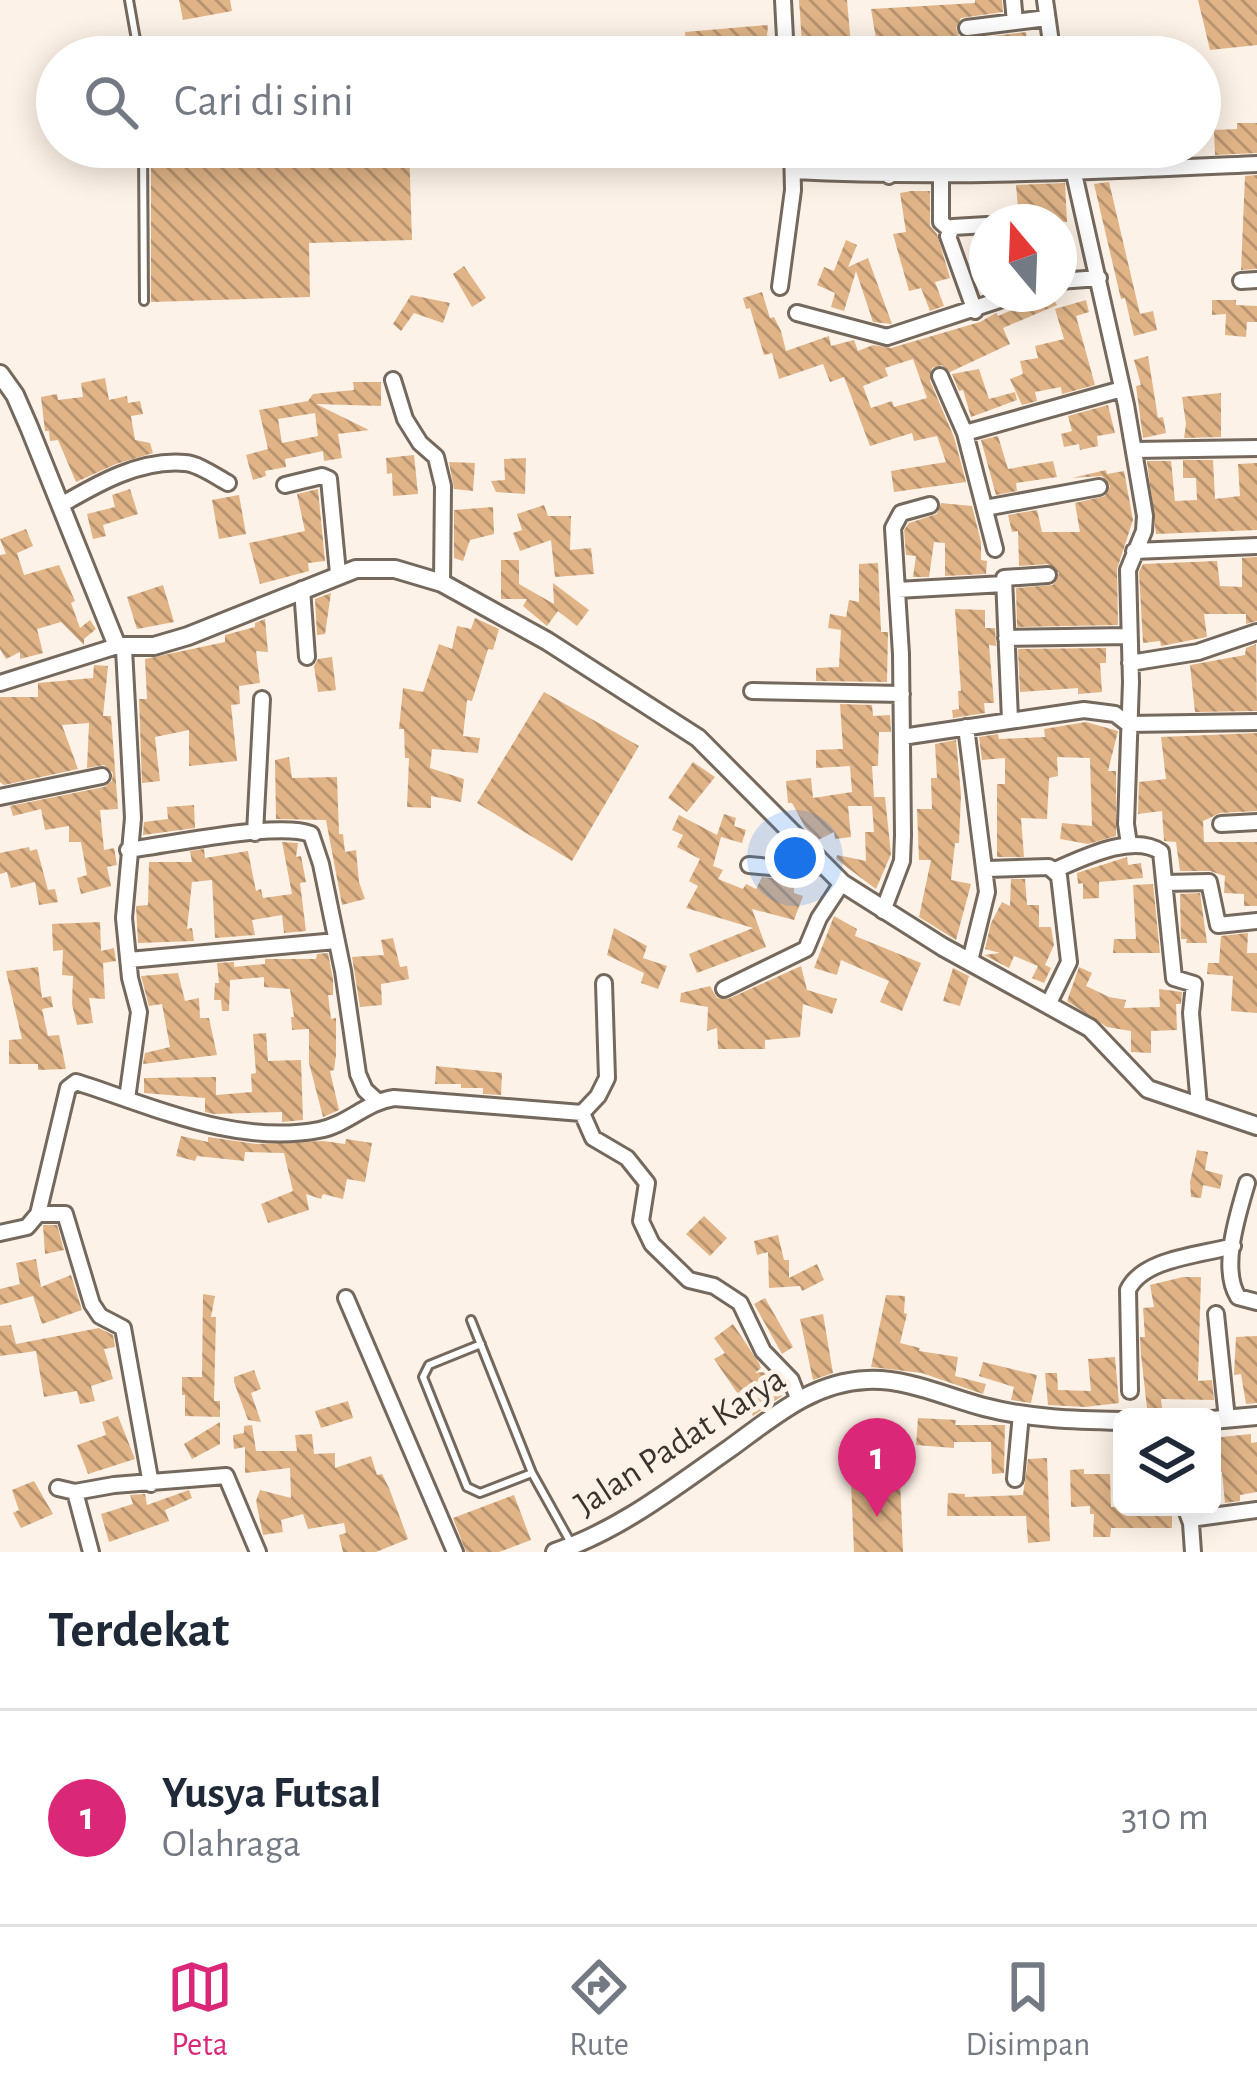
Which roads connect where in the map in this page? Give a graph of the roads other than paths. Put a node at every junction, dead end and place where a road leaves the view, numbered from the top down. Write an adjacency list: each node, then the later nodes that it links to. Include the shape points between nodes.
1 (129, 0): 8 (lane)
2 (783, 0): 9 (street)
3 (1013, 0): 6 (street)
4 (1045, 0): 5 (street)
5 (1047, 18): 6 (street); 10 (street)
6 (1015, 22): 7 (street)
7 (968, 28)
8 (135, 36)
9 (785, 36)
10 (1050, 36)
11 (1257, 164): 12 (street)
12 (1221, 166)
13 (143, 168): 28 (lane)
14 (794, 168): 18 (street)
15 (887, 168): 21 (street)
16 (1072, 168): 19 (street)
17 (1165, 168): 19 (street)
18 (794, 171): 21 (street); 26 (street)
19 (1073, 172): 20 (street); 24 (street)
20 (941, 175): 21 (street); 23 (street, via 941,221)
21 (889, 176)
22 (969, 227): 23 (street)
23 (949, 230): 27 (street)
24 (1099, 278): 25 (street); 34 (street)
25 (1077, 280)
26 (780, 287)
27 (969, 294)
28 (144, 301)
29 (969, 312): 30 (street, via 887,337)
30 (796, 313)
31 (0, 374): 41 (street)
32 (940, 376): 35 (street)
33 (393, 380): 49 (street, via 405,419 436,457)
34 (1122, 389): 35 (street); 37 (street)
35 (965, 433): 43 (street)
36 (1257, 448): 37 (street)
37 (1134, 450): 46 (street, via 1145,516)
38 (228, 483): 41 (street, via 189,463 161,465 109,477)
39 (285, 485): 47 (street, via 329,479)
40 (1099, 488): 43 (street)
41 (61, 505): 56 (street)
42 (930, 505): 52 (street, via 896,519)
43 (985, 508): 45 (street)
44 (1257, 546): 46 (street)
45 (995, 549)
46 (1134, 551): 54 (street)
47 (338, 573): 49 (street, via 395,568); 51 (street)
48 (1048, 575): 50 (street, via 1009,575)
49 (442, 583): 75 (street, via 698,738)
50 (1004, 584): 52 (street); 55 (street)
51 (302, 589): 56 (street, via 188,636); 57 (street)
52 (897, 590): 61 (street)
53 (1257, 632): 58 (street)
54 (1129, 636): 55 (street); 58 (street)
55 (1006, 638): 63 (street)
56 (121, 648): 59 (street); 74 (street, via 133,818)
57 (308, 657)
58 (1130, 663): 65 (street)
59 (0, 683)
60 (752, 691): 61 (street)
61 (902, 694): 67 (street)
62 (262, 699): 72 (street)
63 (1010, 720): 65 (street, via 1098,710); 66 (street)
64 (1257, 722): 65 (street)
65 (1128, 724): 73 (street)
66 (966, 727): 67 (street); 77 (street)
67 (902, 737): 81 (street, via 902,861)
68 (102, 776): 69 (street)
69 (0, 797)
70 (1257, 822): 71 (street)
71 (1221, 824)
72 (255, 833): 74 (street); 83 (street, via 311,834)
73 (1130, 844): 78 (street); 80 (street, via 1160,850)
74 (128, 850): 84 (street)
75 (825, 865): 76 (street); 79 (street)
76 (748, 866)
77 (987, 869): 78 (street); 85 (street)
78 (1055, 870): 88 (street, via 1069,952)
79 (842, 883): 81 (street); 87 (street, via 806,949)
80 (1165, 883): 82 (street, via 1210,881 1218,926); 91 (street, via 1174,978 1194,983)
81 (883, 911): 85 (street)
82 (1257, 921)
83 (337, 941): 84 (street); 90 (street, via 358,1074)
84 (129, 960): 89 (street, via 139,1032)
85 (970, 961): 88 (street)
86 (604, 983): 92 (street, via 607,1078)
87 (724, 989)
88 (1049, 1003): 91 (street, via 1090,1028 1148,1089)
89 (127, 1099): 90 (street, via 224,1127 292,1133 323,1130); 95 (street, via 76,1082 68,1088)
90 (376, 1100): 92 (street)
91 (1199, 1106): 93 (street)
92 (582, 1113): 104 (street, via 593,1138 627,1158 647,1183 641,1221 652,1244 689,1280 740,1303)
93 (1257, 1126)
94 (1247, 1183): 97 (street)
95 (38, 1214): 96 (street, via 27,1227); 112 (street, via 65,1214 92,1304 123,1328)
96 (0, 1233)
97 (1233, 1246): 99 (street, via 1233,1290); 103 (street, via 1134,1278)
98 (346, 1298): 122 (street)
99 (1257, 1302)
100 (1216, 1314): 105 (street)
101 (471, 1320): 102 (lane)
102 (481, 1344): 110 (lane); 110 (lane, via 429,1365 423,1377 467,1486 480,1493)
103 (1130, 1391)
104 (798, 1398): 106 (street, Jalan Padat Karya, via 870,1379); 118 (street, Jalan Padat Karya)
105 (1219, 1408)
106 (1022, 1414): 109 (street, Jalan Padat Karya); 111 (street)
107 (1257, 1416): 108 (street)
108 (1221, 1420)
109 (1113, 1421)
110 (532, 1473): 119 (lane)
111 (1016, 1479)
112 (151, 1484): 114 (street); 121 (street, via 226,1476)
113 (58, 1488): 114 (street)
114 (75, 1492): 120 (street)
115 (1257, 1510): 116 (street)
116 (1221, 1512)
117 (1187, 1516): 123 (street)
118 (595, 1545): 119 (street, Jalan Padat Karya)
119 (564, 1549)
120 (91, 1552)
121 (258, 1552)
122 (455, 1552)
123 (1193, 1552)

